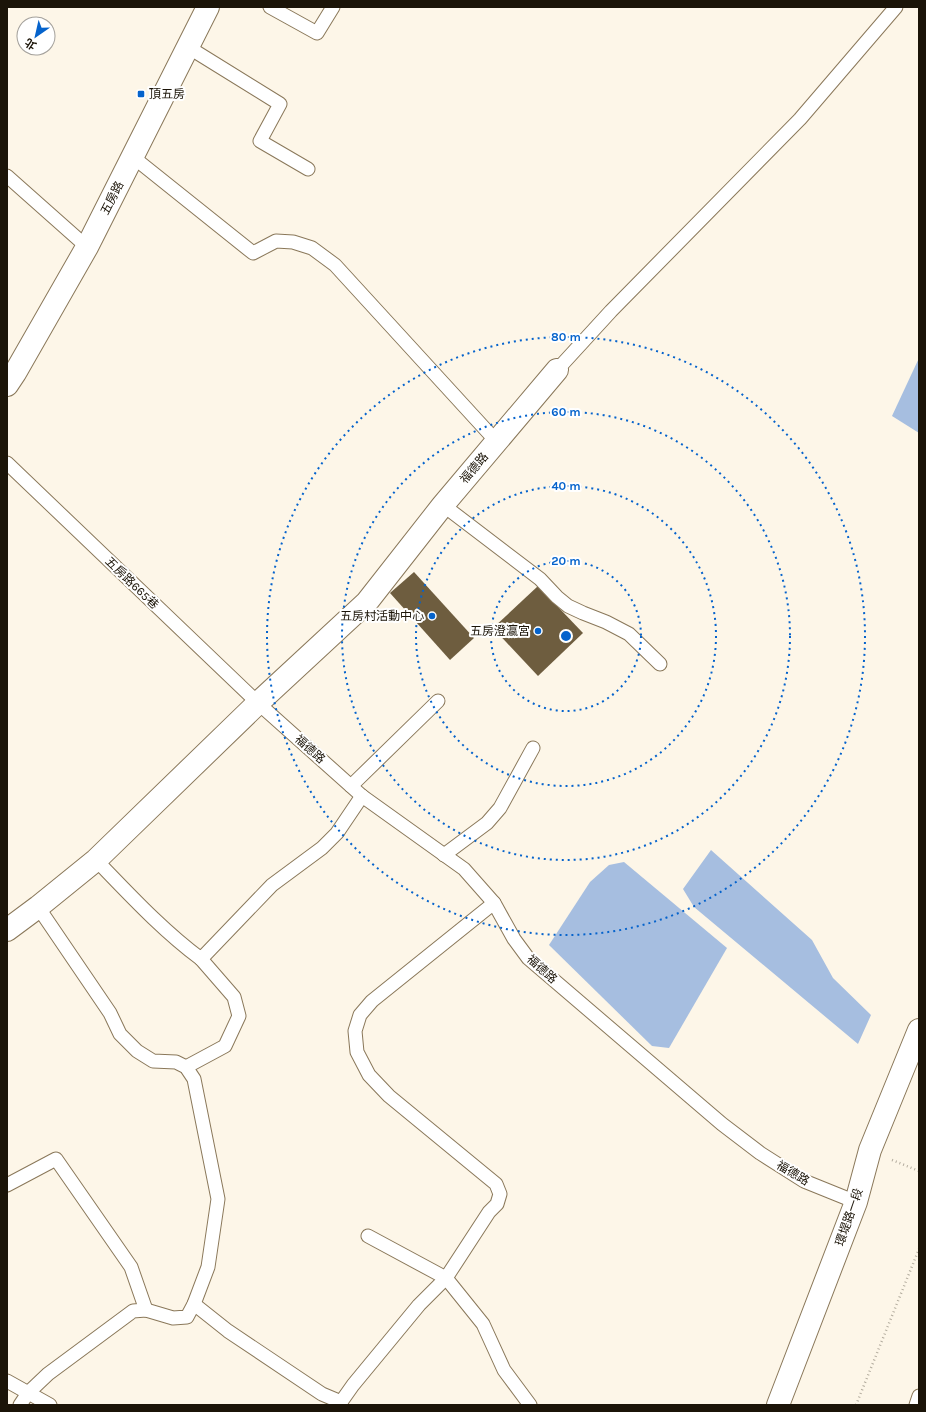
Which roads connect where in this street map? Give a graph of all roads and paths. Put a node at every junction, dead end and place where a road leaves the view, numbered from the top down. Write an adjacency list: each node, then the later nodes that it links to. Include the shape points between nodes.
1 (208, 7): 5 (street, 五房路)
2 (270, 7): 3 (lane, via 317,33)
3 (333, 7)
4 (896, 7): 10 (lane, via 800,119 611,311)
5 (188, 47): 6 (street, 五房路); 7 (lane, via 280,104 260,141)
6 (133, 157): 9 (street, 五房路); 12 (lane, via 253,253 276,241 293,242 312,248 336,265)
7 (308, 169)
8 (7, 176): 9 (lane)
9 (87, 247): 11 (street, 五房路)
10 (557, 370): 12 (street, 福德路)
11 (10, 375)
12 (497, 442): 14 (street, 福德路)
13 (7, 463): 17 (lane, 五房路665巷)
14 (443, 505): 15 (lane, via 540,579 568,606 629,634); 17 (street, 福德路, via 367,602)
15 (660, 664)
16 (438, 701): 19 (lane)
17 (258, 703): 19 (lane, 福德路); 22 (street, 福德路)
18 (533, 748): 21 (lane, via 500,808 487,823)
19 (351, 786): 20 (lane, 福德路)
20 (362, 796): 21 (lane, 福德路); 26 (lane, via 337,833 272,885)
21 (444, 855): 23 (lane, 福德路, via 464,869)
22 (96, 860): 24 (street, 福德路); 26 (lane, via 140,906)
23 (494, 903): 32 (lane, 福德路, via 528,958 722,1124 760,1153 804,1181); 35 (lane, via 372,1001 360,1014 355,1031 356,1052 369,1075 389,1096 496,1184 500,1194 496,1204)
24 (38, 907): 25 (street, 福德路); 28 (lane, via 110,1014 120,1034 137,1051 153,1061 176,1062)
25 (7, 930)
26 (201, 959): 28 (lane, via 234,997 239,1016 225,1046)
27 (919, 1030): 29 (street, 環堤路一段)
28 (186, 1067): 36 (lane, via 194,1079 218,1199 208,1266)
29 (870, 1150): 30 (path); 32 (street, 環堤路一段)
30 (919, 1171)
31 (7, 1185): 37 (lane, via 56,1159 131,1267)
32 (856, 1202): 45 (street, 環堤路一段)
33 (368, 1236): 35 (lane)
34 (919, 1249): 46 (path)
35 (446, 1278): 41 (lane, via 419,1305 352,1385); 44 (lane, via 483,1324 504,1370)
36 (194, 1304): 37 (lane, via 187,1317 173,1318); 41 (lane, via 228,1331 322,1394)
37 (146, 1310): 39 (lane, via 133,1310 48,1374)
38 (7, 1381): 39 (lane)
39 (28, 1393): 42 (lane); 43 (lane)
40 (919, 1396): 47 (lane)
41 (341, 1403)
42 (20, 1405)
43 (50, 1405)
44 (530, 1405)
45 (778, 1405)
46 (856, 1405)
47 (916, 1405)

